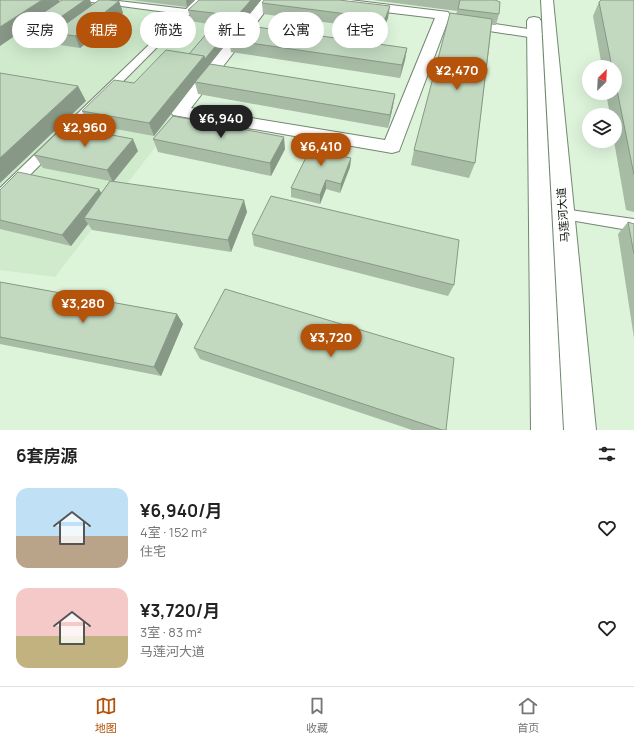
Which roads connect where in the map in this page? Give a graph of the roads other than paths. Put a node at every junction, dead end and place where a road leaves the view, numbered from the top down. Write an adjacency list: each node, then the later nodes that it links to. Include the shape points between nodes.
1 (91, 0): 7 (lane)
2 (200, 0): 7 (lane)
3 (268, 0): 8 (street, via 179,111 392,147)
4 (318, 0): 8 (street, via 443,15)
5 (534, 0): 9 (street, 马莲河大道)
6 (547, 0): 12 (street, 马莲河大道)
7 (187, 12)
8 (441, 20): 9 (street)
9 (535, 34): 14 (street, 马莲河大道)
10 (150, 48): 11 (lane)
11 (0, 196)
12 (563, 214): 13 (lane); 15 (street, 马莲河大道)
13 (634, 225)
14 (547, 430)
15 (580, 430)

